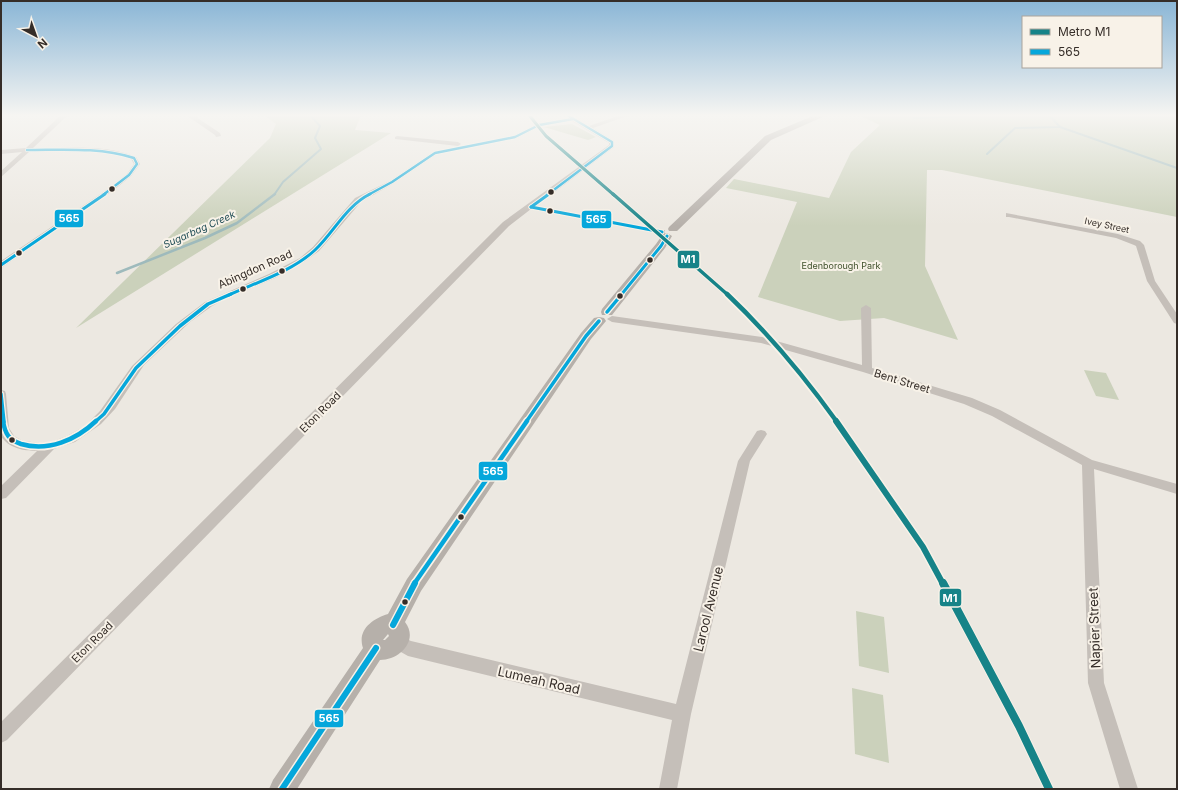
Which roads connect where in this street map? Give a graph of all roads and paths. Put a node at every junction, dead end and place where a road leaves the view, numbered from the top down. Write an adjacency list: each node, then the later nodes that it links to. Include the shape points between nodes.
1 (25, 152): 6 (street)
2 (110, 152): 10 (street, via 134,158 137,164 129,175)
3 (440, 152): 17 (street, Abingdon Road, via 358,200 309,256 199,310 167,336 140,364 108,410 92,426 80,435)
4 (604, 152): 7 (street, Eton Road)
5 (753, 152): 9 (street)
6 (1, 175)
7 (530, 207): 9 (street); 23 (street, Eton Road, via 506,224)
8 (1009, 216): 13 (street, Ivey Street, via 1118,236 1137,243 1140,245 1151,281)
9 (667, 232): 12 (street, via 661,246)
10 (1, 265)
11 (866, 308): 14 (street)
12 (606, 317): 14 (street, Bent Street, via 762,340); 21 (street, via 586,336 414,585)
13 (1177, 321)
14 (866, 370): 18 (street, Bent Street, via 968,401 1002,416)
15 (1, 394): 17 (street, Abingdon Road, via 6,436 25,446)
16 (761, 434): 22 (street, Larool Avenue, via 744,461)
17 (49, 447): 20 (street)
18 (1088, 463): 19 (street, Bent Street); 26 (street, Napier Street, via 1096,683)
19 (1177, 489)
20 (1, 494)
21 (395, 633): 22 (street, Lumeah Road, via 408,648); 24 (street, via 395,646 385,650 376,648)
22 (682, 714): 25 (street, Larool Avenue)
23 (1, 734)
24 (282, 789)
25 (668, 789)
26 (1129, 789)

